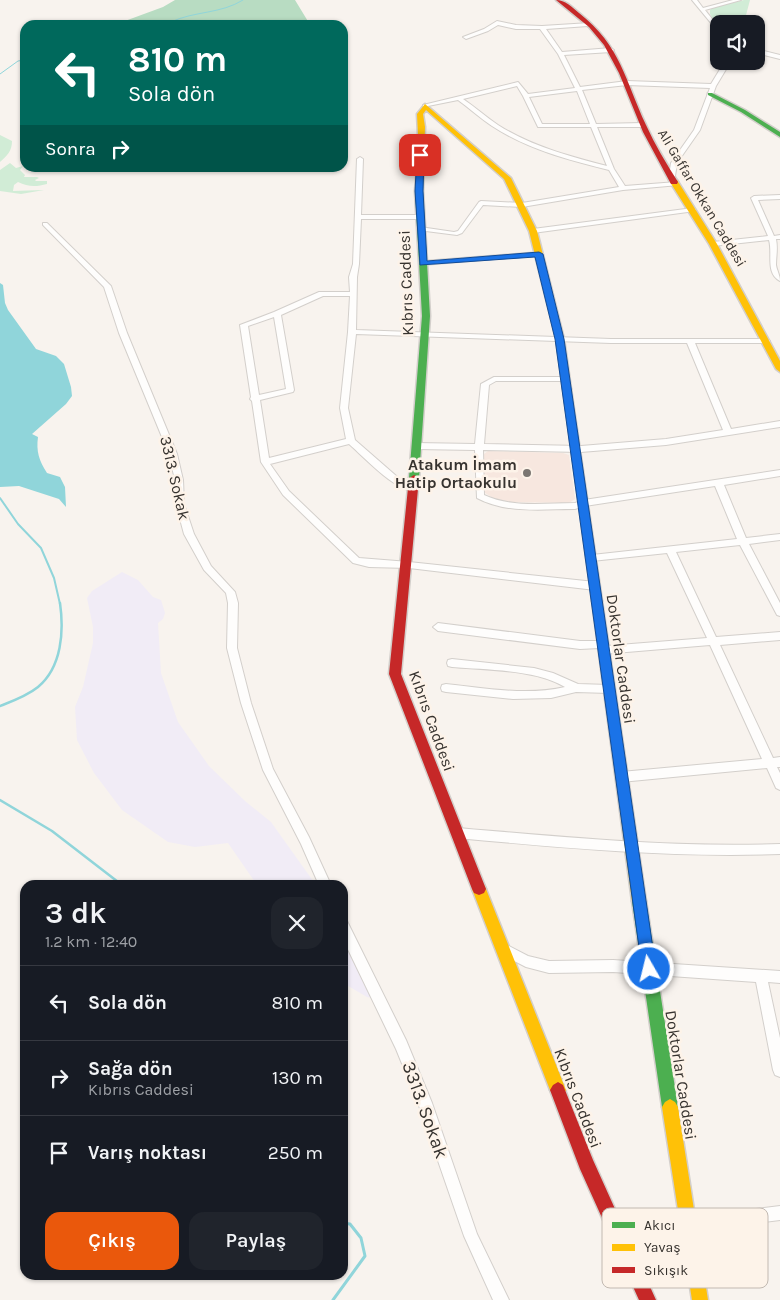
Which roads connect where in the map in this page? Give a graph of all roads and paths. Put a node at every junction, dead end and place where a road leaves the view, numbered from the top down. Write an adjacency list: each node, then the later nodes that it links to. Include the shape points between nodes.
1 (559, 0): 6 (street, Ali Gaffar Okkan Caddesi)
2 (694, 0): 4 (street)
3 (739, 0): 4 (street)
4 (703, 10): 5 (street)
5 (710, 19)
6 (588, 24): 7 (street); 9 (street, Ali Gaffar Okkan Caddesi)
7 (542, 28): 8 (street, via 497,22); 11 (street)
8 (466, 37)
9 (611, 50): 11 (street); 14 (street, Ali Gaffar Okkan Caddesi)
10 (765, 53): 12 (street)
11 (561, 54): 15 (street)
12 (780, 57)
13 (723, 70): 16 (street)
14 (627, 84): 15 (street); 16 (street); 20 (street, Ali Gaffar Okkan Caddesi)
15 (579, 90): 17 (street); 21 (street)
16 (711, 90): 22 (street); 25 (street, via 697,130 674,163)
17 (526, 96): 18 (street, via 518,84); 21 (street, via 540,126)
18 (459, 98): 19 (street); 24 (street, via 498,128 521,140 546,151)
19 (422, 110): 28 (street, Doktorlar Caddesi, via 507,178); 31 (street, Kıbrıs Caddesi)
20 (642, 125): 21 (street); 25 (street, Ali Gaffar Okkan Caddesi, via 660,161)
21 (593, 126): 24 (street)
22 (780, 135)
23 (360, 159): 30 (street)
24 (611, 169): 26 (street)
25 (675, 180): 26 (street); 29 (street, Ali Gaffar Okkan Caddesi)
26 (623, 188): 28 (street)
27 (780, 197): 35 (street, via 754,198)
28 (522, 205): 31 (street, via 481,203 460,232 455,234); 33 (street, Doktorlar Caddesi)
29 (693, 210): 33 (street); 36 (street, Ali Gaffar Okkan Caddesi)
30 (359, 218): 31 (street); 40 (street)
31 (420, 223): 38 (street, Kıbrıs Caddesi)
32 (45, 224): 82 (street, 3313. Sokak, via 107,286 173,454 180,504 189,534 208,568 230,592 233,603 232,648 268,770)
33 (533, 231): 37 (street, Doktorlar Caddesi)
34 (780, 237): 35 (street)
35 (771, 238): 36 (street); 39 (street, via 773,269)
36 (713, 244): 46 (street, Ali Gaffar Okkan Caddesi)
37 (539, 254): 38 (street); 44 (street, Doktorlar Caddesi)
38 (423, 264): 43 (street, Kıbrıs Caddesi)
39 (780, 279)
40 (353, 294): 41 (street, via 322,294); 42 (street)
41 (277, 314): 49 (street, via 244,325); 49 (street, via 290,390)
42 (352, 332): 43 (street); 52 (street, via 344,408)
43 (424, 335): 44 (street); 53 (street, Kıbrıs Caddesi)
44 (560, 339): 45 (street); 48 (street, Doktorlar Caddesi)
45 (690, 341): 46 (street); 51 (street)
46 (766, 342): 47 (street, Ali Gaffar Okkan Caddesi)
47 (780, 369)
48 (566, 379): 54 (street, via 488,381 485,384); 55 (street, Doktorlar Caddesi)
49 (254, 399): 56 (street)
50 (780, 424): 51 (street)
51 (728, 432): 55 (street, via 666,442)
52 (351, 441): 56 (street); 59 (street, via 399,483)
53 (416, 446): 54 (street); 59 (street, Kıbrıs Caddesi)
54 (479, 448): 55 (street); 60 (street, via 480,496 487,501 574,506)
55 (576, 449): 60 (street, Doktorlar Caddesi)
56 (265, 462): 65 (street, via 286,493 350,557 363,563)
57 (780, 473): 58 (street)
58 (719, 484): 60 (street); 62 (street)
59 (413, 489): 65 (street, Kıbrıs Caddesi)
60 (584, 503): 64 (street, Doktorlar Caddesi)
61 (780, 537): 62 (street)
62 (743, 541): 63 (street); 67 (street)
63 (670, 549): 64 (street); 70 (street)
64 (592, 558): 66 (street, Doktorlar Caddesi)
65 (405, 565): 66 (street); 79 (street, Kıbrıs Caddesi, via 395,674)
66 (595, 586): 71 (street, Doktorlar Caddesi)
67 (780, 612)
68 (438, 627): 71 (street)
69 (780, 636): 70 (street)
70 (714, 640): 71 (street); 76 (street)
71 (603, 647): 75 (street, Doktorlar Caddesi)
72 (452, 663): 74 (street, via 532,672 556,678)
73 (446, 688): 74 (street, via 514,695 551,694)
74 (576, 688): 75 (street)
75 (609, 689): 77 (street, Doktorlar Caddesi)
76 (775, 763): 77 (street); 78 (street)
77 (621, 777): 80 (street, Doktorlar Caddesi)
78 (780, 785)
79 (457, 833): 80 (street); 84 (street, Kıbrıs Caddesi)
80 (631, 849): 81 (street, via 732,852); 85 (street, Doktorlar Caddesi)
81 (780, 849)
82 (323, 880)
83 (348, 935): 92 (street, 3313. Sokak, via 401,1045 425,1103 471,1236)
84 (502, 949): 85 (street, via 526,961 549,967); 89 (street, Kıbrıs Caddesi)
85 (649, 969): 86 (street); 90 (street, Doktorlar Caddesi)
86 (761, 977): 87 (street); 88 (street)
87 (780, 977)
88 (780, 1070)
89 (606, 1208)
90 (685, 1208)
91 (643, 1288): 93 (street, Kıbrıs Caddesi)
92 (502, 1300)
93 (648, 1300)

